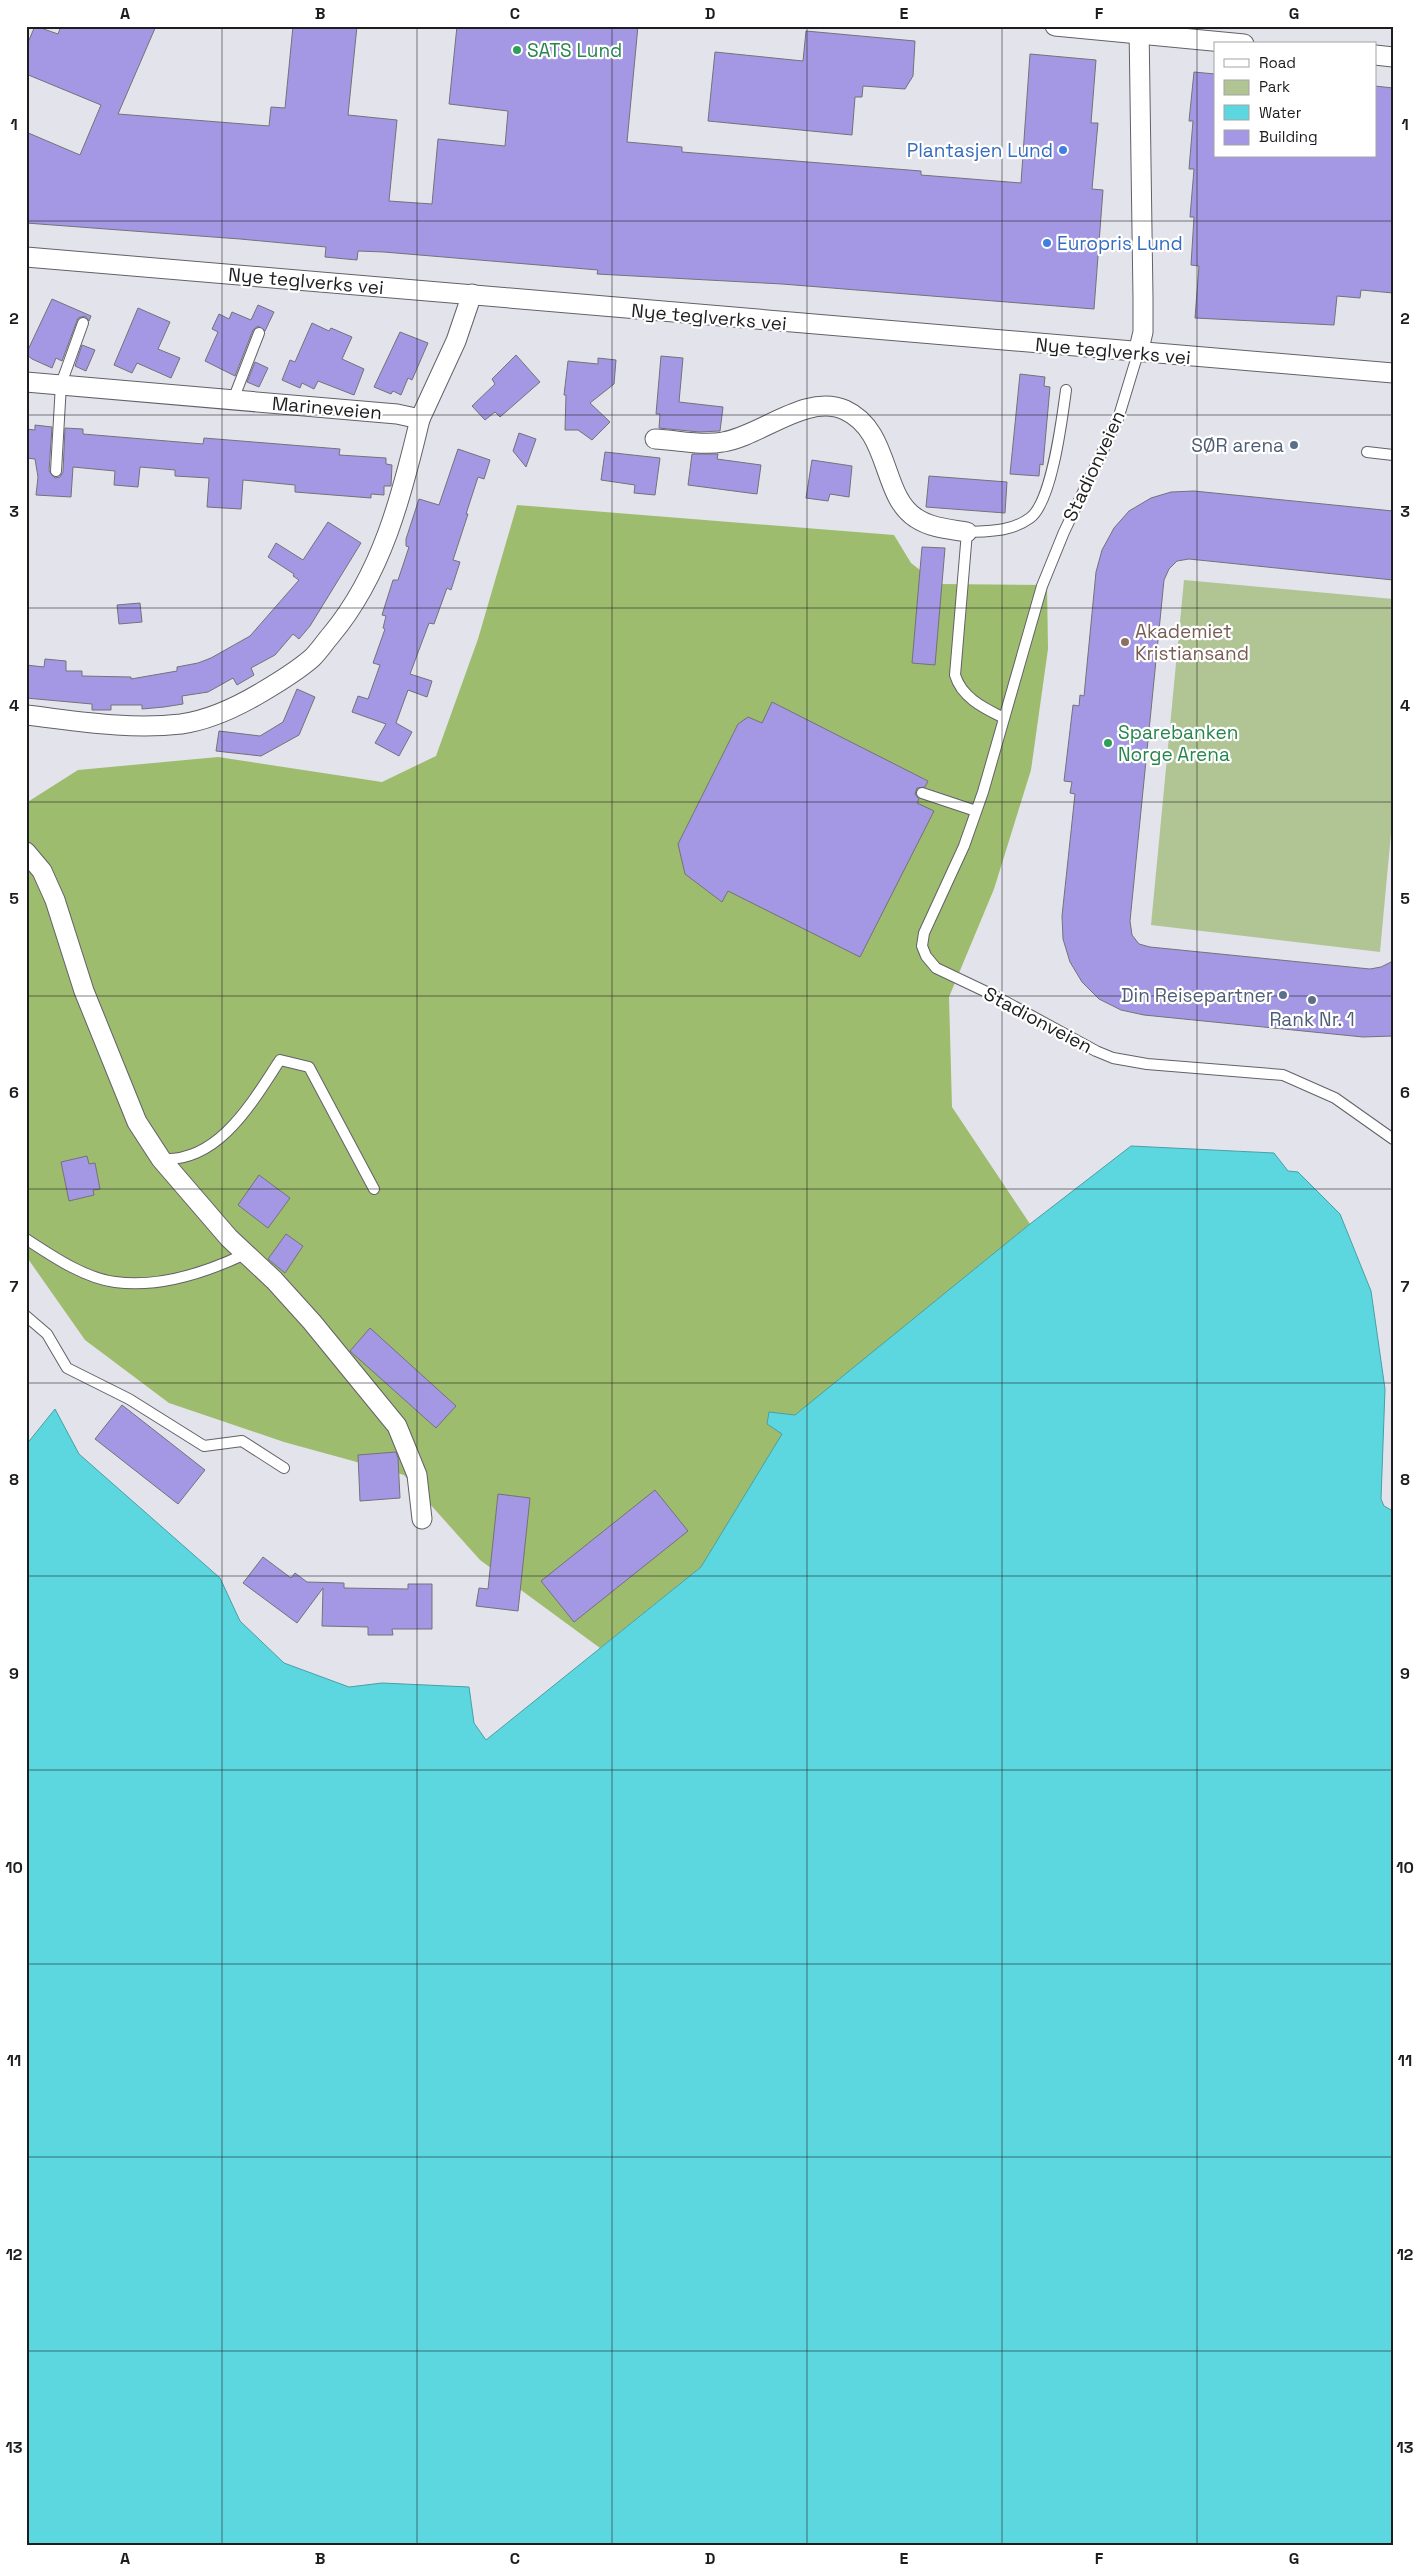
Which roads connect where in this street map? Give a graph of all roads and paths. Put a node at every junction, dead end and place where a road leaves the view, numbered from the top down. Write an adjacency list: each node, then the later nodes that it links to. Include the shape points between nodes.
1 (1055, 26): 2 (street)
2 (1139, 30): 3 (street); 10 (street, Stadionveien, via 1143,298)
3 (1229, 42)
4 (1376, 56): 5 (street)
5 (1393, 57)
6 (26, 257): 7 (street, Nye teglverks vei)
7 (472, 294): 10 (street, Nye teglverks vei); 16 (street, via 456,341)
8 (83, 323): 13 (lane)
9 (258, 333): 15 (lane)
10 (1138, 353): 11 (street, Nye teglverks vei); 23 (lane, Stadionveien, via 1115,428 1064,532 1042,586)
11 (1393, 374)
12 (26, 382): 13 (street, Marineveien)
13 (61, 384): 15 (street, Marineveien); 20 (lane)
14 (1066, 390): 21 (lane, Stadionveien, via 1046,492 1036,512 1007,529)
15 (232, 400): 16 (street, Marineveien, via 397,414)
16 (420, 420): 22 (street, via 402,493 375,564 359,596 312,658 250,699 219,714 183,724 144,727)
17 (655, 439): 21 (street, Stadionveien, via 725,442 802,410 828,405 846,411 866,427 886,463 900,502 915,518 934,527)
18 (1367, 452): 19 (lane)
19 (1393, 455)
20 (56, 471)
21 (967, 532): 23 (lane, via 955,675 973,701)
22 (26, 715)
23 (1004, 718): 25 (lane, Stadionveien)
24 (922, 792): 25 (lane)
25 (976, 812): 27 (lane, Stadionveien, via 924,933 922,946 936,968 1112,1058 1283,1076 1335,1098)
26 (26, 852): 28 (street, via 42,870 55,900 84,991 136,1122)
27 (1393, 1139)
28 (161, 1159): 29 (lane, via 182,1157 197,1151 230,1131 280,1060 309,1066); 31 (street)
29 (374, 1189)
30 (26, 1239): 31 (lane, via 72,1267 115,1282 178,1277 220,1266)
31 (245, 1254): 34 (street, via 312,1322 396,1426 417,1475)
32 (26, 1316): 33 (lane, via 47,1334 66,1368 129,1399 204,1446 242,1442)
33 (284, 1468)
34 (422, 1519)

